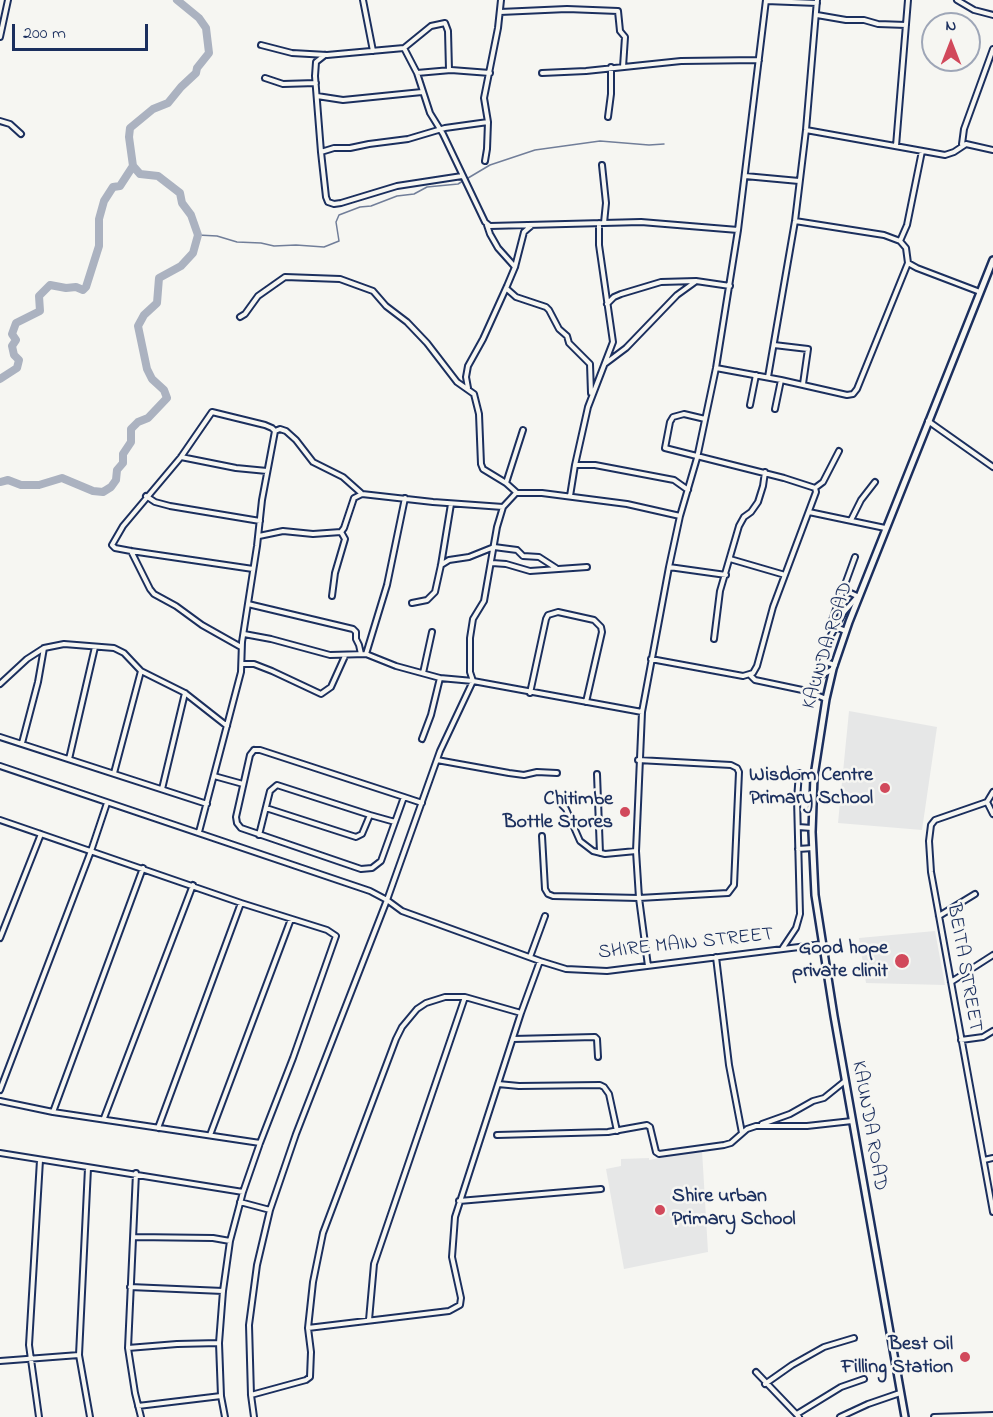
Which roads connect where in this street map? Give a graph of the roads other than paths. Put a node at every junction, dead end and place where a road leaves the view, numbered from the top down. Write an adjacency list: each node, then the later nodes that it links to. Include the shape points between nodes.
1 (8, 0): 12 (street)
2 (363, 0): 16 (street)
3 (501, 0): 8 (street)
4 (908, 0): 11 (street)
5 (957, 0): 10 (street)
6 (766, 1): 7 (street); 18 (street)
7 (817, 2): 9 (street)
8 (500, 12): 19 (street, via 618,11 620,31 625,38); 23 (street)
9 (817, 15): 11 (street); 33 (street)
10 (993, 15)
11 (906, 25): 36 (street)
12 (0, 37)
13 (261, 45): 17 (street, via 292,53)
14 (404, 48): 16 (street); 21 (street, via 431,26 445,23); 22 (street)
15 (993, 49): 35 (street)
16 (373, 51): 17 (street)
17 (327, 55): 26 (street, via 316,62)
18 (759, 60): 19 (street); 43 (street)
19 (623, 67): 20 (street)
20 (611, 68): 24 (street); 29 (street)
21 (449, 70): 22 (street); 23 (street)
22 (417, 73): 27 (street)
23 (490, 73): 31 (street, via 484,98)
24 (542, 73)
25 (266, 78): 26 (street, via 283,84)
26 (316, 83): 28 (street)
27 (422, 92): 28 (street, via 343,100); 32 (street)
28 (317, 96): 39 (street)
29 (608, 117)
30 (0, 121): 34 (street)
31 (488, 122): 32 (street); 40 (street)
32 (440, 129): 39 (street, via 403,140); 42 (street)
33 (806, 130): 36 (street); 44 (street)
34 (21, 134)
35 (962, 144): 37 (street); 38 (street, via 950,154)
36 (897, 146): 38 (street)
37 (993, 150)
38 (922, 151): 50 (street)
39 (321, 152): 42 (street, via 326,197 333,204 397,186)
40 (485, 161)
41 (602, 165): 46 (street, via 606,203)
42 (462, 176): 47 (street)
43 (745, 176): 44 (street); 49 (street)
44 (799, 181): 45 (street)
45 (795, 221): 50 (street); 60 (street)
46 (601, 223): 48 (street); 49 (street, via 666,222); 58 (street, via 599,245)
47 (487, 224): 48 (street); 53 (street, via 498,248)
48 (531, 226): 53 (street, via 522,236)
49 (738, 230): 55 (street)
50 (900, 241): 52 (street, via 906,248)
51 (993, 260): 57 (main road, KAUNDA ROAD)
52 (908, 263): 57 (street); 66 (street, via 853,394)
53 (515, 267): 56 (street)
54 (696, 281): 55 (street); 58 (street, via 656,283 614,297); 61 (street)
55 (730, 286): 62 (street)
56 (507, 288): 67 (street, via 468,366); 68 (street, via 523,300 548,308 569,343 588,361 592,379)
57 (980, 292): 72 (main road, KAUNDA ROAD)
58 (607, 305): 61 (street, via 613,342)
59 (240, 317): 67 (street, via 258,296 285,277 330,278 351,283 373,291 407,322 457,382)
60 (774, 345): 64 (street); 66 (street, via 808,349)
61 (606, 363): 68 (street)
62 (716, 368): 63 (street); 71 (street)
63 (756, 375): 64 (street); 69 (street)
64 (768, 377): 65 (street)
65 (781, 380): 66 (street); 70 (street)
66 (803, 384)
67 (468, 389): 83 (street, via 478,406 483,469)
68 (590, 401): 78 (street)
69 (750, 405)
70 (776, 409)
71 (705, 419): 77 (street); 77 (street, via 684,414 670,422 665,448)
72 (928, 420): 79 (street); 97 (main road, KAUNDA ROAD)
73 (524, 430): 83 (street)
74 (275, 431): 76 (street, via 212,412); 80 (street); 87 (street, via 290,434 313,462 343,477)
75 (839, 451): 84 (street, via 823,482)
76 (180, 457): 80 (street); 88 (street)
77 (697, 458): 81 (street); 85 (street)
78 (575, 465): 85 (street, via 674,480); 89 (street)
79 (993, 467)
80 (267, 471): 96 (street)
81 (765, 472): 84 (street); 103 (street, via 760,496 742,520)
82 (875, 482): 95 (street)
83 (506, 483): 86 (street)
84 (815, 488): 93 (street)
85 (688, 490): 94 (street)
86 (516, 493): 89 (street); 92 (street)
87 (362, 494): 90 (street); 98 (street, via 354,498)
88 (146, 496): 96 (street, via 170,506); 101 (street, via 112,543 115,548)
89 (570, 496): 94 (street)
90 (405, 498): 91 (street); 125 (street, via 387,585)
91 (450, 504): 92 (street); 105 (street)
92 (503, 507): 100 (street)
93 (809, 512): 95 (street); 111 (street)
94 (680, 516): 107 (street)
95 (851, 520): 97 (street)
96 (260, 521): 99 (street)
97 (885, 528): 114 (main road, KAUNDA ROAD)
98 (341, 532): 99 (street, via 283,531); 113 (street, via 345,538)
99 (259, 536): 109 (street)
100 (494, 547): 104 (street); 105 (street); 108 (street, via 539,557)
101 (131, 551): 109 (street); 123 (street, via 154,594)
102 (855, 557): 112 (street)
103 (730, 560): 110 (street); 111 (street)
104 (492, 563): 108 (street, via 527,571); 136 (street, via 484,601 470,638)
105 (441, 565): 115 (street, via 432,597)
106 (587, 567): 108 (street)
107 (669, 567): 110 (street); 127 (street)
108 (556, 568)
109 (253, 569): 116 (street)
110 (726, 574): 121 (street)
111 (785, 575): 133 (street, via 757,666)
112 (844, 590): 114 (street); 117 (street, via 832,620)
113 (332, 596)
114 (858, 596): 117 (street); 118 (main road, KAUNDA ROAD)
115 (412, 603)
116 (248, 604): 120 (street); 125 (street, via 353,629)
117 (835, 627): 118 (street); 128 (street)
118 (846, 631): 130 (main road, KAUNDA ROAD)
119 (432, 632): 132 (street)
120 (244, 634): 123 (street); 126 (street)
121 (714, 639)
122 (95, 647): 124 (street, via 64,644); 131 (street, via 120,650); 148 (street)
123 (242, 647): 129 (street)
124 (44, 648): 137 (street); 147 (street)
125 (363, 654): 126 (street); 132 (street)
126 (345, 656): 129 (street, via 331,687 321,694 254,664)
127 (651, 660): 133 (street); 143 (street)
128 (822, 661): 130 (street); 135 (street)
129 (242, 664): 144 (street)
130 (834, 667): 135 (street); 141 (main road, KAUNDA ROAD)
131 (141, 671): 138 (street); 152 (street)
132 (423, 673): 134 (street)
133 (750, 675): 140 (street, via 755,680)
134 (440, 678): 136 (street); 146 (street)
135 (817, 678): 140 (street)
136 (472, 681): 139 (street); 149 (street)
137 (0, 684)
138 (185, 693): 144 (street); 158 (street)
139 (530, 693): 142 (street); 142 (street, via 546,619 558,612 594,620 601,627)
140 (815, 694): 141 (street)
141 (826, 699): 172 (main road, KAUNDA ROAD, via 814,776)
142 (586, 703): 143 (street)
143 (642, 712): 150 (street)
144 (227, 726): 156 (street)
145 (0, 737): 147 (street)
146 (422, 740)
147 (22, 743): 148 (street)
148 (69, 759): 152 (street)
149 (437, 760): 153 (street, via 524,775); 162 (street)
150 (638, 760): 180 (street); 185 (street, via 730,765 739,772 732,890 724,895)
151 (0, 766): 164 (street, SHIRE MAIN STREET)
152 (114, 773): 158 (street)
153 (557, 773)
154 (799, 773): 171 (street)
155 (597, 774): 181 (street)
156 (214, 776): 157 (street); 165 (street)
157 (243, 784): 160 (street, via 250,755 260,750); 175 (street, via 237,823)
158 (162, 789): 165 (street)
159 (993, 792): 163 (street)
160 (404, 797): 162 (street); 170 (street)
161 (558, 801): 181 (street, via 566,809 580,841)
162 (422, 802): 186 (street)
163 (987, 802): 167 (street); 189 (street, BEITA STREET, via 935,820 931,825 931,872)
164 (107, 803): 173 (street, SHIRE MAIN STREET); 179 (street)
165 (207, 804): 173 (street)
166 (266, 808): 168 (street, via 357,837); 168 (street, via 270,791 280,785); 175 (street)
167 (993, 814)
168 (370, 815): 170 (street)
169 (0, 820): 174 (street)
170 (395, 822): 175 (street, via 381,861 366,869)
171 (798, 827): 172 (street); 178 (street)
172 (812, 828): 177 (main road, KAUNDA ROAD)
173 (199, 832): 186 (street, SHIRE MAIN STREET)
174 (41, 834): 179 (street); 191 (street)
175 (260, 834)
176 (542, 836): 185 (street, via 548,894)
177 (813, 848): 178 (street); 192 (main road, KAUNDA ROAD)
178 (798, 849): 193 (street, via 800,914)
179 (91, 851): 182 (street); 208 (street)
180 (636, 851): 181 (street); 185 (street)
181 (600, 854)
182 (143, 868): 183 (street); 210 (street)
183 (193, 885): 187 (street); 211 (street)
184 (975, 894): 189 (street)
185 (639, 898): 198 (street)
186 (387, 900): 195 (street, SHIRE MAIN STREET, via 402,911); 230 (street)
187 (241, 903): 190 (street); 214 (street)
188 (545, 916): 195 (street)
189 (939, 916): 199 (street, BEITA STREET)
190 (291, 919): 218 (street); 219 (street, via 327,930 336,939)
191 (0, 938)
192 (823, 944): 193 (street, SHIRE MAIN STREET); 206 (main road, KAUNDA ROAD)
193 (782, 949): 196 (street, SHIRE MAIN STREET)
194 (993, 955): 199 (street)
195 (530, 957): 197 (street, SHIRE MAIN STREET)
196 (716, 957): 198 (street, SHIRE MAIN STREET); 216 (street)
197 (540, 961): 198 (street, SHIRE MAIN STREET, via 586,971); 201 (street)
198 (648, 966)
199 (951, 982): 204 (street, BEITA STREET)
200 (465, 997): 201 (street); 236 (street, via 377,1255); 237 (street, via 445,997 426,1003 409,1017 396,1039 323,1233)
201 (521, 1013): 203 (street)
202 (993, 1031): 204 (street, via 983,1037)
203 (513, 1039): 205 (street, via 595,1037); 207 (street)
204 (961, 1040): 223 (street, BEITA STREET)
205 (598, 1057)
206 (845, 1081): 212 (main road, KAUNDA ROAD); 213 (street, via 824,1098)
207 (498, 1084): 215 (street, via 600,1085 609,1094); 228 (street)
208 (0, 1090)
209 (0, 1101): 210 (street)
210 (53, 1112): 211 (street)
211 (104, 1118): 214 (street)
212 (852, 1121): 213 (street); 247 (main road, KAUNDA ROAD)
213 (756, 1126): 216 (street)
214 (158, 1128): 218 (street)
215 (617, 1131): 216 (street, via 648,1125 658,1154 724,1145); 217 (street)
216 (742, 1133)
217 (497, 1135)
218 (210, 1136): 219 (street)
219 (260, 1143): 227 (street)
220 (0, 1153): 222 (street)
221 (993, 1158): 223 (street)
222 (40, 1160): 224 (street); 242 (street)
223 (984, 1160): 231 (street, BEITA STREET)
224 (88, 1168): 225 (street); 241 (street)
225 (136, 1173): 227 (street); 232 (street)
226 (601, 1189): 228 (street)
227 (243, 1192): 229 (street)
228 (459, 1201): 236 (street, via 452,1257 460,1305 449,1311)
229 (240, 1202): 230 (street); 233 (street)
230 (270, 1210): 248 (street, via 256,1265 249,1325)
231 (993, 1212)
232 (134, 1237): 233 (street); 234 (street)
233 (230, 1241): 235 (street)
234 (130, 1287): 235 (street); 240 (street)
235 (223, 1291): 239 (street)
236 (369, 1320): 237 (street)
237 (308, 1328): 248 (street, via 310,1377)
238 (854, 1338): 246 (street, via 816,1352)
239 (219, 1343): 240 (street); 249 (street)
240 (128, 1348): 250 (street)
241 (80, 1355): 242 (street); 254 (street)
242 (30, 1359): 243 (street); 253 (street)
243 (0, 1361)
244 (756, 1372): 246 (street)
245 (864, 1379): 252 (street, via 841,1387)
246 (765, 1383): 252 (street)
247 (900, 1393): 258 (street); 259 (main road, KAUNDA ROAD)
248 (251, 1395): 257 (street)
249 (221, 1396): 250 (street); 256 (street)
250 (138, 1406): 255 (street)
251 (993, 1415): 260 (street)
252 (799, 1416)
253 (39, 1417)
254 (90, 1417)
255 (141, 1417)
256 (225, 1417)
257 (254, 1417)
258 (840, 1417)
259 (904, 1417)
260 (934, 1417)

